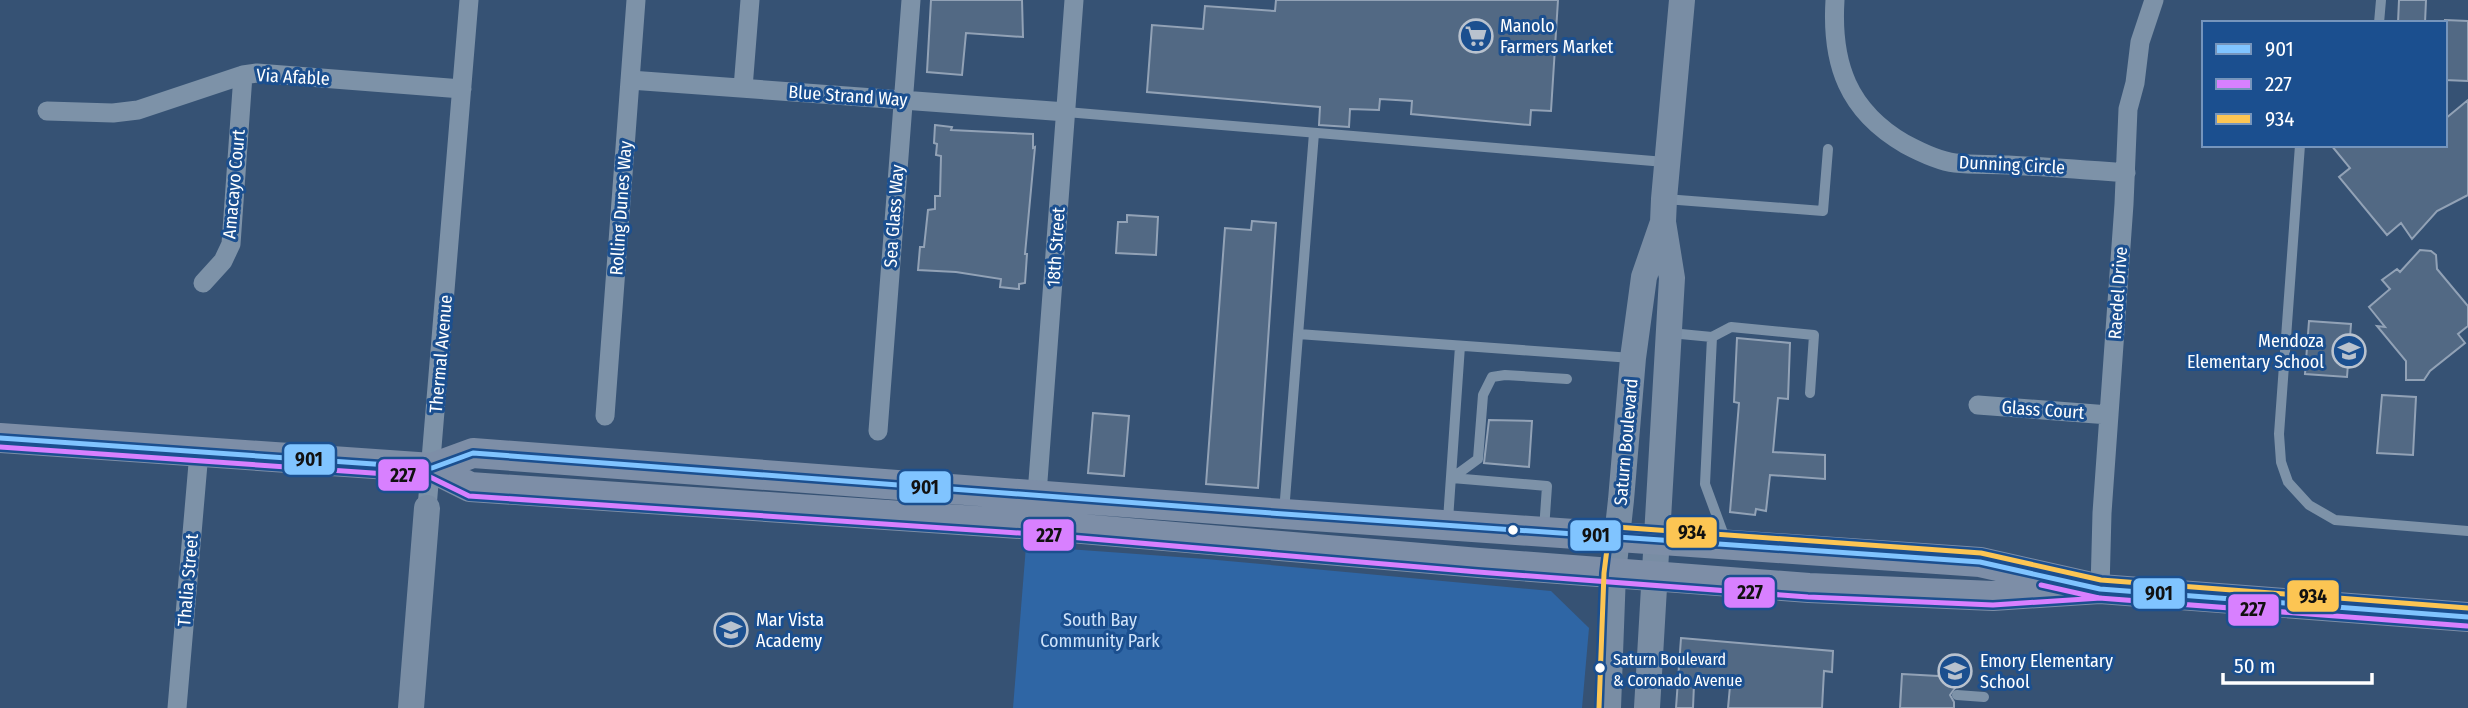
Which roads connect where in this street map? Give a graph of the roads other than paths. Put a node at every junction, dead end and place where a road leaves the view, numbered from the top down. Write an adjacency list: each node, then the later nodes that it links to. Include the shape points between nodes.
1 (468, 0): 14 (street, Thermal Avenue)
2 (636, 0): 12 (street, Rolling Dunes Way)
3 (750, 0): 13 (street)
4 (911, 0): 15 (street, Sea Glass Way)
5 (1074, 0): 17 (street, 18th Street)
6 (1682, 0): 21 (main road, Saturn Boulevard)
7 (1835, 0): 22 (street, Dunning Circle, via 1833,32 1847,84 1867,115 1915,150 1955,163)
8 (2154, 0): 22 (street, Raedel Drive, via 2140,42 2128,109)
9 (2381, 0): 10 (lane)
10 (2379, 21)
11 (243, 75): 14 (street, Via Afable); 16 (street, Via Afable, via 138,110); 24 (street, Amacayo Court, via 231,244 223,261)
12 (630, 80): 13 (street, Blue Strand Way); 34 (street, Rolling Dunes Way)
13 (743, 88): 15 (street, Blue Strand Way)
14 (461, 89): 38 (street, Thermal Avenue)
15 (903, 100): 17 (street, Blue Strand Way); 35 (street, Sea Glass Way)
16 (47, 111)
17 (1066, 112): 18 (lane); 40 (street, 18th Street)
18 (1314, 133): 21 (lane); 26 (lane)
19 (2300, 147): 46 (lane, via 2279,433 2288,482 2309,505 2335,520)
20 (1828, 149): 23 (lane, via 1823,211)
21 (1667, 162): 23 (main road, Saturn Boulevard)
22 (2126, 173): 33 (street, Raedel Drive)
23 (1664, 211): 25 (main road, Saturn Boulevard, via 1672,278); 29 (main road, Saturn Boulevard, via 1644,276)
24 (202, 283)
25 (1669, 333): 27 (lane); 48 (main road, Saturn Boulevard)
26 (1298, 334): 28 (lane); 42 (lane)
27 (1712, 337): 31 (lane, via 1731,327 1814,335); 49 (lane, via 1704,484)
28 (1460, 346): 29 (lane); 39 (lane)
29 (1633, 358): 47 (main road, Saturn Boulevard)
30 (1567, 379): 39 (lane, via 1492,377 1483,395 1478,459)
31 (1810, 393)
32 (1978, 405): 33 (street, Glass Court)
33 (2109, 415): 52 (street, Raedel Drive)
34 (605, 416)
35 (878, 431)
36 (0, 438): 37 (main road)
37 (199, 452): 38 (main road); 56 (street, Thalia Street)
38 (432, 468): 40 (main road, via 473,453); 41 (street, Thermal Avenue); 44 (main road, via 470,487)
39 (1452, 478): 43 (lane); 45 (lane, via 1547,486)
40 (1037, 494): 42 (main road); 44 (main road)
41 (428, 508): 57 (main road, Thermal Avenue)
42 (1284, 514): 43 (main road)
43 (1448, 524): 45 (main road)
44 (1035, 525): 50 (main road)
45 (1544, 531): 47 (main road)
46 (2468, 531)
47 (1617, 536): 48 (main road); 50 (main road, Saturn Boulevard)
48 (1658, 540): 49 (main road); 51 (main road, Saturn Boulevard)
49 (1728, 545): 52 (main road, via 1980,562)
50 (1613, 573): 51 (main road); 58 (main road, Saturn Boulevard)
51 (1656, 577): 52 (main road, via 1993,596); 59 (main road, Saturn Boulevard)
52 (2100, 589): 53 (main road)
53 (2468, 617)
54 (1956, 695): 55 (lane)
55 (1984, 697)
56 (177, 708)
57 (411, 708)
58 (1608, 708)
59 (1647, 708)

